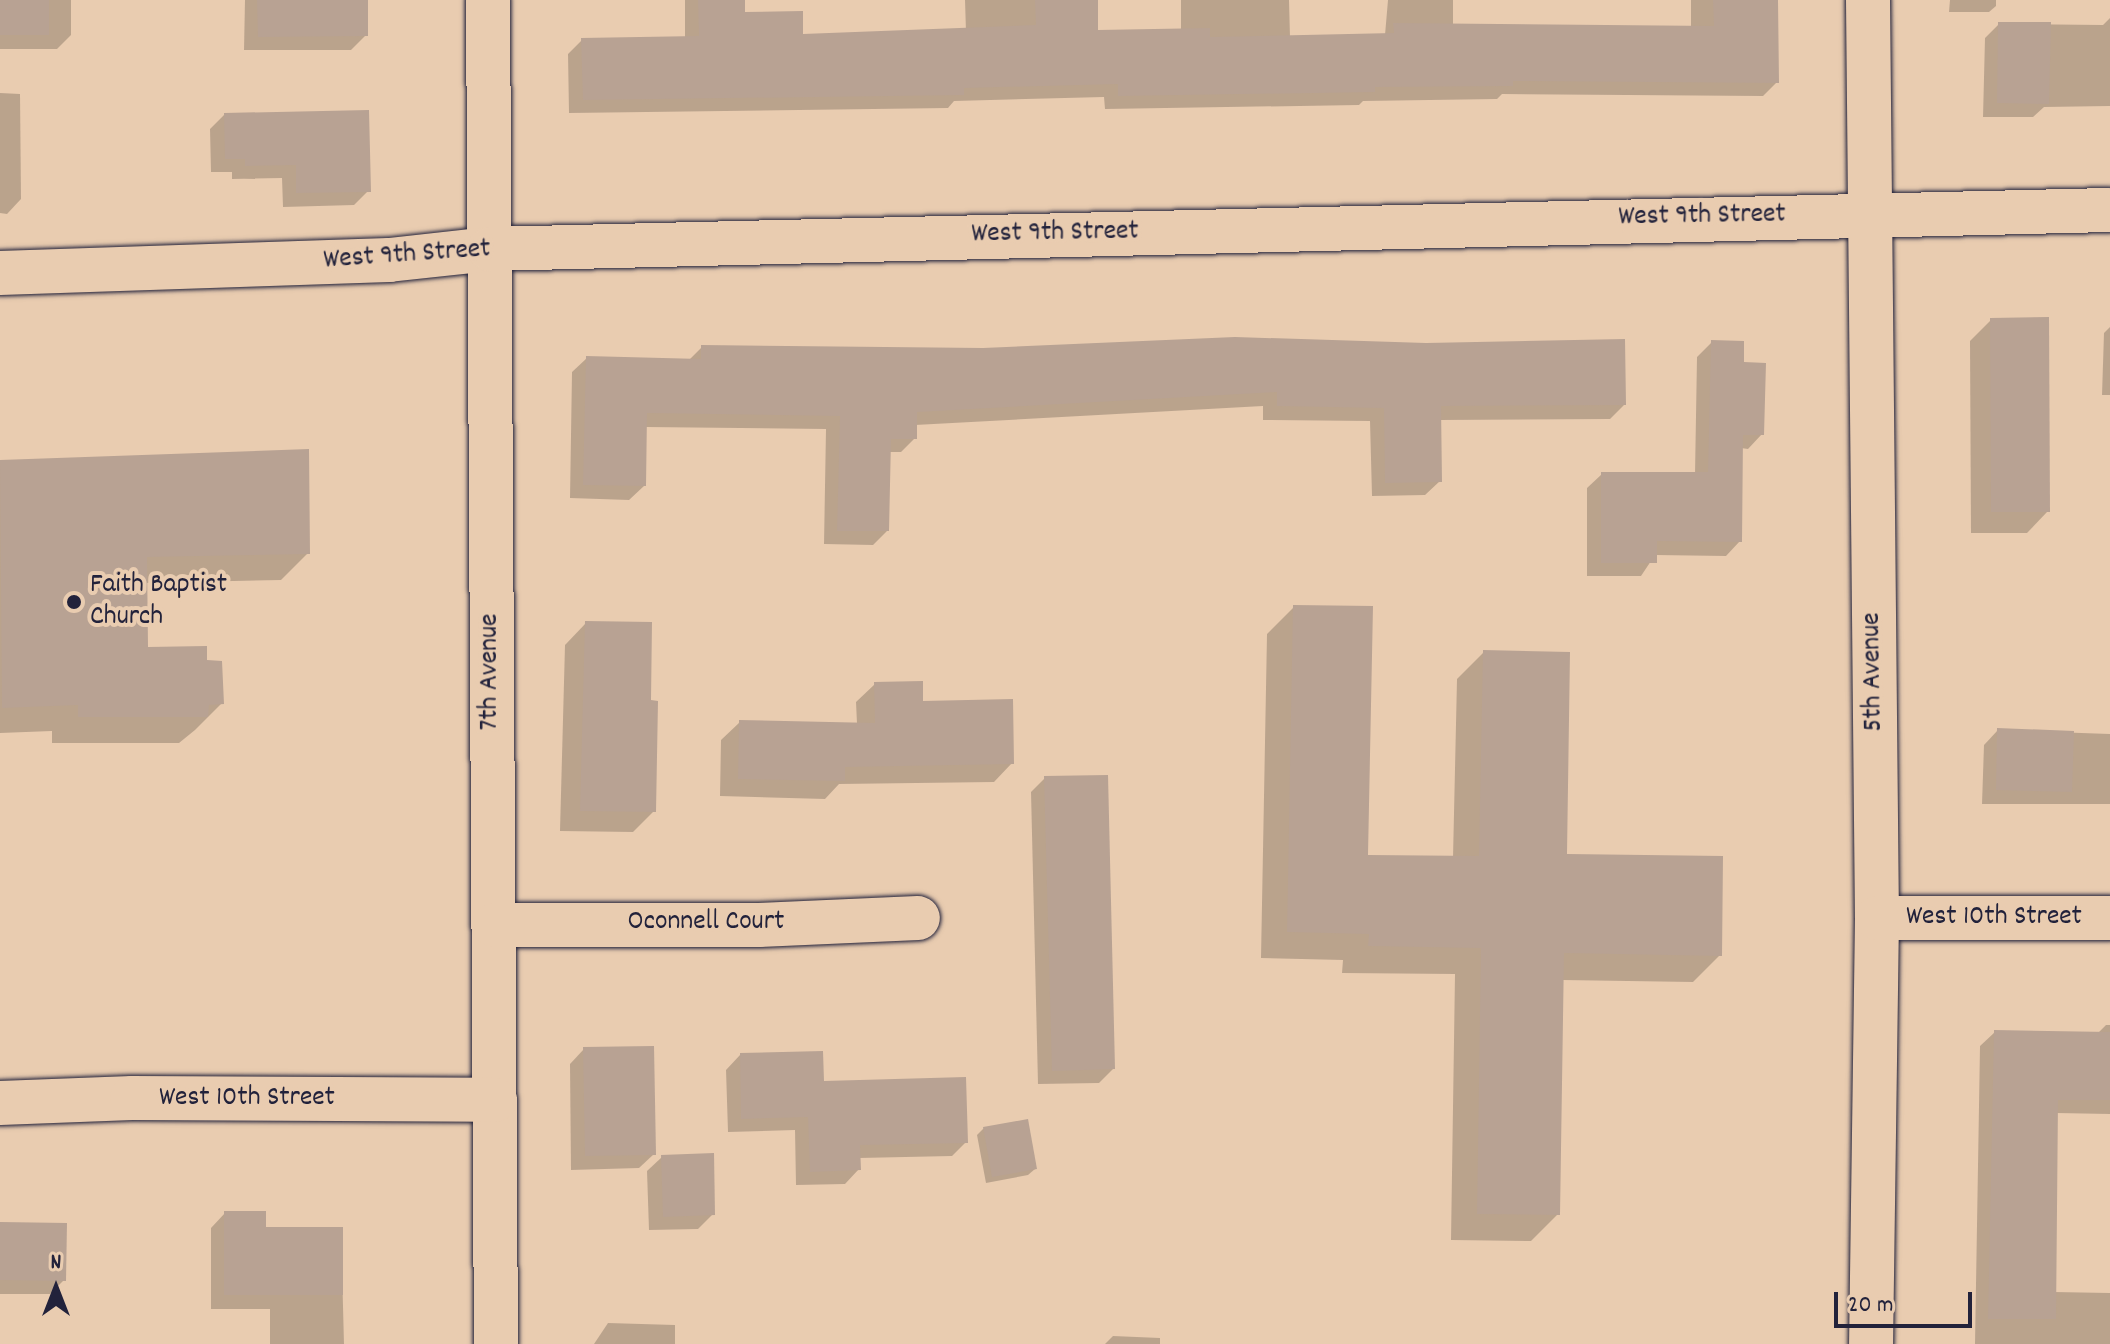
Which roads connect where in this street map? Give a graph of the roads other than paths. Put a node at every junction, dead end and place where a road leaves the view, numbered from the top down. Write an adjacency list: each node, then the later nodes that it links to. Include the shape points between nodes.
1 (488, 0): 5 (street, 7th Avenue)
2 (1868, 0): 4 (street, 5th Avenue)
3 (2110, 210): 4 (street, West 9th Street)
4 (1867, 213): 5 (street, West 9th Street); 8 (street, 5th Avenue)
5 (490, 249): 6 (street, West 9th Street, via 389,260); 10 (street, 7th Avenue)
6 (0, 273)
7 (918, 918): 10 (street, Oconnell Court, via 759,925)
8 (1877, 918): 9 (street, West 10th Street); 14 (street, 5th Avenue)
9 (2110, 918)
10 (494, 925): 11 (street, 7th Avenue)
11 (495, 1100): 12 (street, West 10th Street, via 132,1098); 13 (street, 7th Avenue)
12 (0, 1103)
13 (496, 1344)
14 (1871, 1344)

